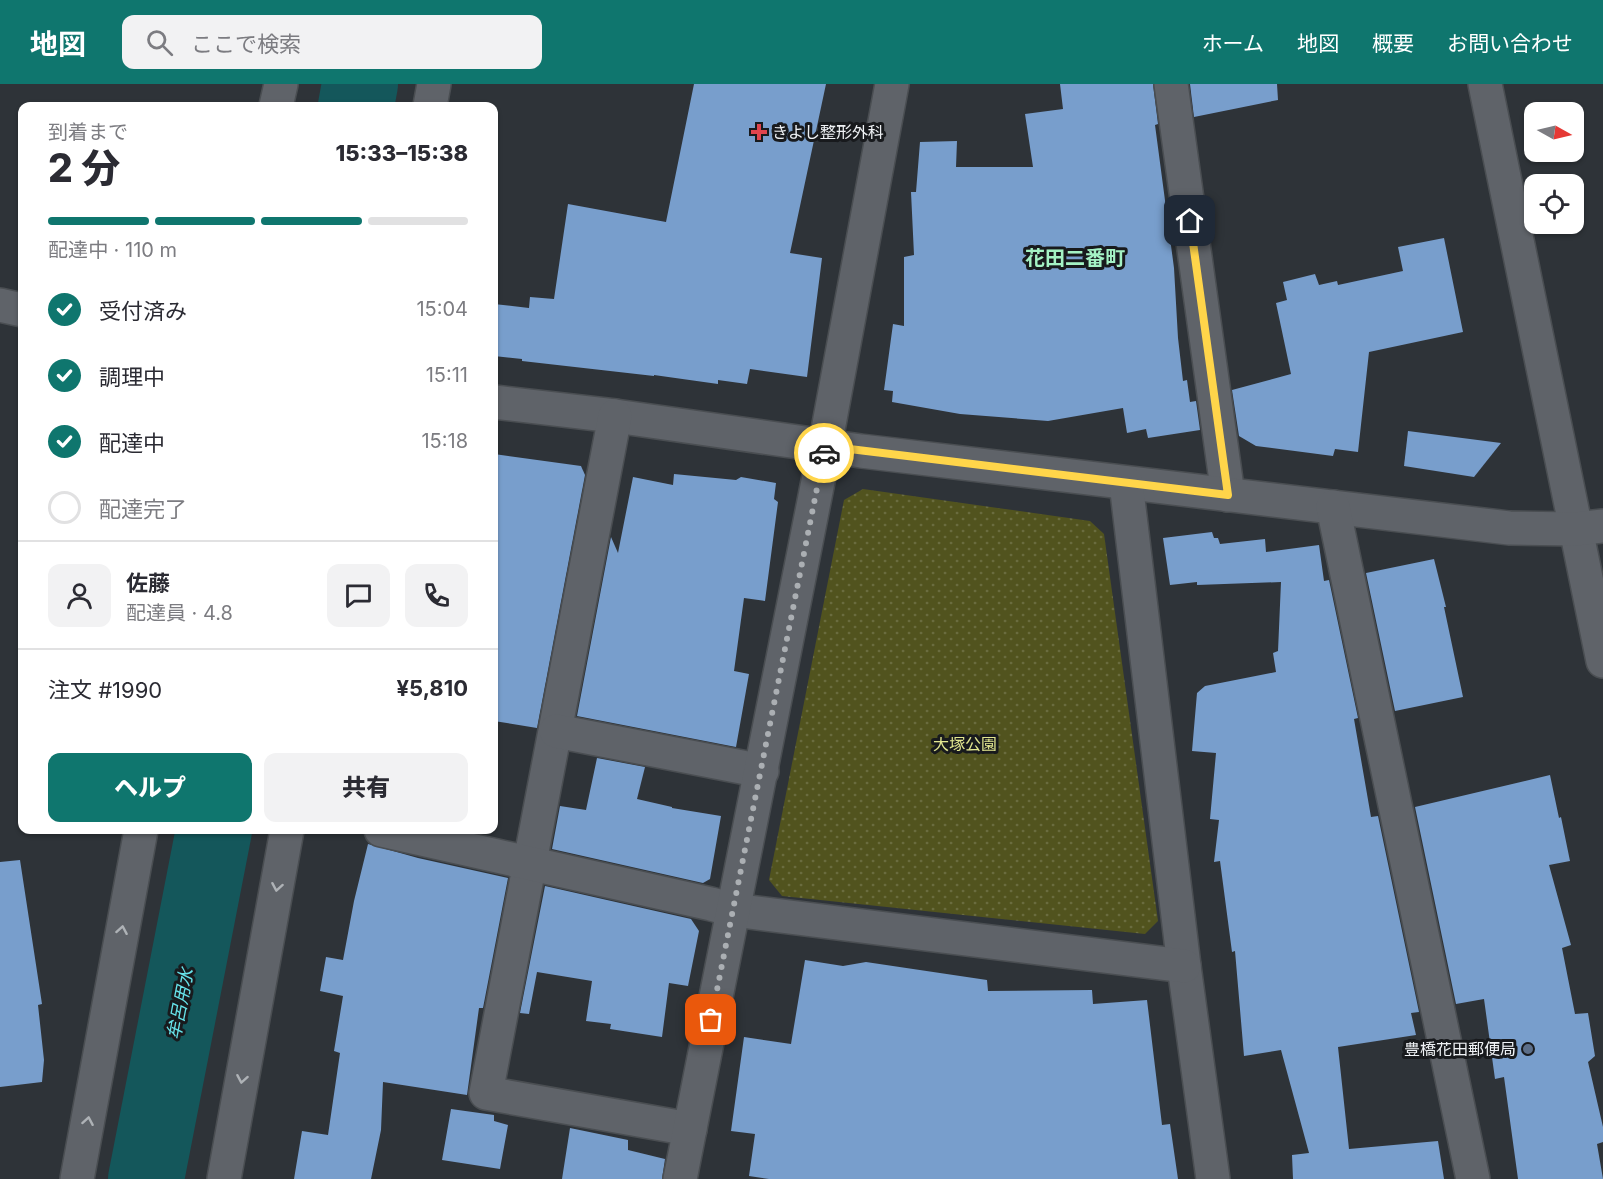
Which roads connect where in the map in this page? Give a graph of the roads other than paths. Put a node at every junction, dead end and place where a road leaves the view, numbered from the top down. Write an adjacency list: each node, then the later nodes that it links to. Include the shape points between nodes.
1 (281, 84): 6 (street)
2 (434, 84): 7 (street)
3 (892, 84): 12 (street)
4 (1171, 84): 14 (street)
5 (1485, 84): 16 (street)
6 (277, 102)
7 (431, 102)
8 (0, 305): 9 (street)
9 (18, 309)
10 (498, 402): 11 (street)
11 (615, 416): 12 (street); 18 (street)
12 (825, 446): 13 (street); 19 (street)
13 (1126, 483): 14 (street); 25 (street)
14 (1228, 495): 15 (street)
15 (1334, 507): 16 (street, via 1509,528); 31 (street)
16 (1589, 528): 17 (street)
17 (1603, 662)
18 (556, 731): 19 (street); 23 (street)
19 (762, 771): 24 (street)
20 (140, 834): 27 (street, one-way to 20)
21 (286, 834): 28 (street, one-way to 28)
22 (399, 834): 23 (street)
23 (530, 864): 24 (street); 26 (street, via 486,1093)
24 (733, 910): 25 (street); 26 (street)
25 (1184, 966): 30 (street)
26 (690, 1129): 29 (street)
27 (77, 1179)
28 (224, 1179)
29 (680, 1179)
30 (1213, 1179)
31 (1473, 1179)

